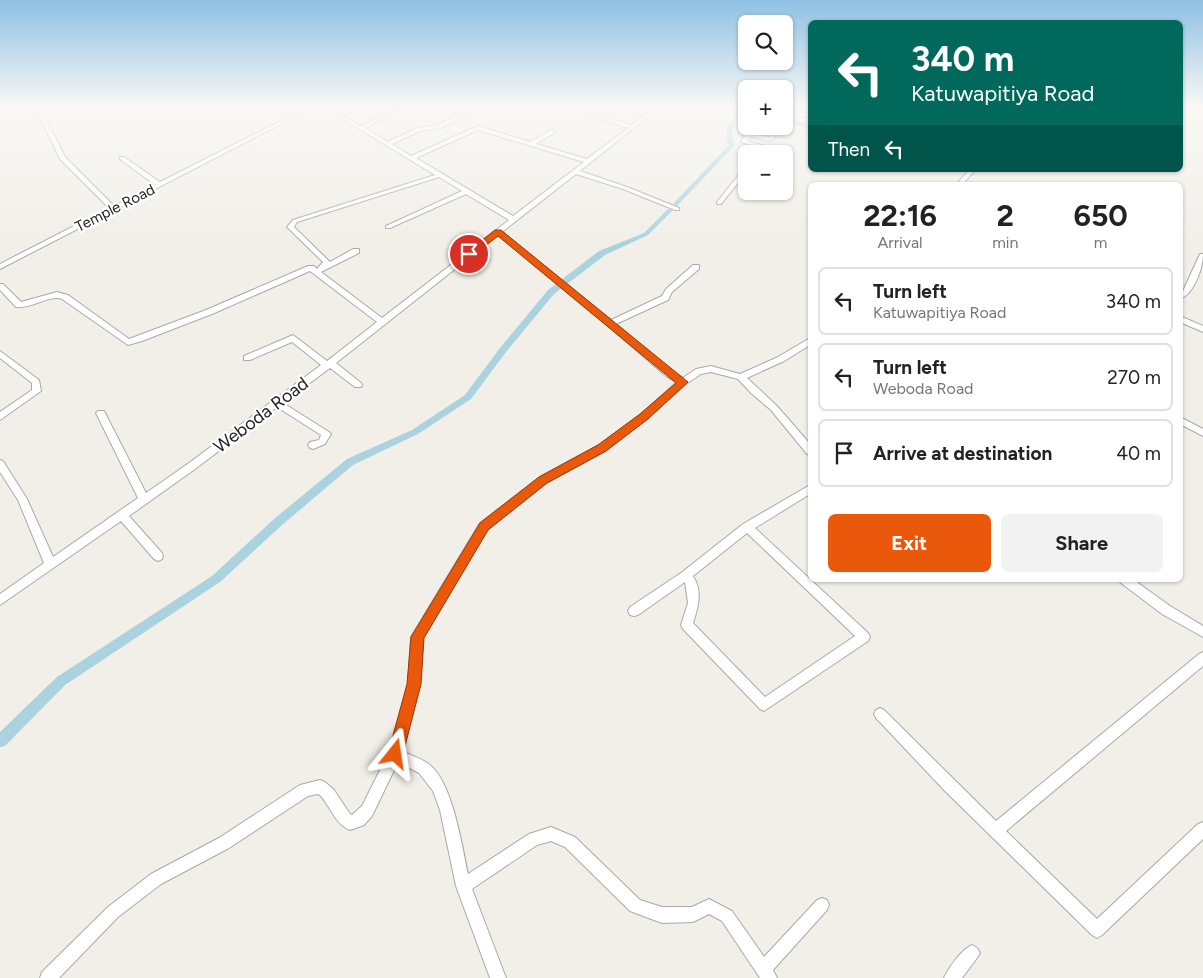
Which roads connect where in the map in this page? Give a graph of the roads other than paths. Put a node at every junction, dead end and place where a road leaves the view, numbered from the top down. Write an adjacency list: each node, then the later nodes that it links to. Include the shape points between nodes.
1 (59, 153): 18 (street)
2 (223, 153): 15 (street, Temple Road)
3 (402, 153): 8 (street)
4 (423, 153): 8 (street)
5 (559, 153): 9 (street)
6 (598, 153): 9 (street, Weboda Road)
7 (122, 158): 15 (street)
8 (411, 158): 12 (street)
9 (587, 161): 10 (street, Weboda Road)
10 (574, 171): 19 (street); 20 (street, Weboda Road)
11 (970, 172): 14 (street)
12 (440, 175): 16 (street); 28 (street, via 295,221 290,228 327,262)
13 (738, 179): 17 (street)
14 (962, 182)
15 (160, 185): 18 (street, Temple Road)
16 (467, 191): 20 (street); 21 (street)
17 (719, 203)
18 (112, 209): 26 (street, Temple Road)
19 (677, 209)
20 (513, 219): 22 (street, Weboda Road)
21 (388, 226)
22 (498, 232): 32 (street, Weboda Road); 33 (street)
23 (356, 251): 28 (street)
24 (1203, 256): 25 (street)
25 (1201, 265): 30 (street)
26 (0, 267)
27 (696, 267): 33 (street, via 669,291 666,298)
28 (319, 270): 29 (street, via 312,268 128,342 65,297 57,294 19,305); 32 (street)
29 (0, 286)
30 (1183, 294)
31 (1183, 320): 34 (street)
32 (383, 323): 38 (street, Weboda Road)
33 (610, 323): 40 (street, via 669,374)
34 (1203, 329)
35 (808, 342): 39 (street, via 781,359)
36 (0, 354): 44 (street, via 36,382 37,391)
37 (247, 358): 38 (street, via 293,338)
38 (329, 365): 41 (street); 42 (street, Weboda Road)
39 (740, 377): 40 (street, via 711,369); 48 (street, via 774,408)
40 (683, 382): 63 (street, via 602,448 543,480 484,526 417,637 414,684)
41 (358, 385)
42 (277, 403): 47 (street, via 326,434 322,442); 51 (street, Weboda Road)
43 (102, 413): 51 (street)
44 (0, 417)
45 (1183, 422): 46 (street)
46 (1203, 432)
47 (313, 445)
48 (808, 449)
49 (0, 464): 55 (street, via 22,499)
50 (808, 489): 53 (street)
51 (144, 499): 52 (street, Weboda Road)
52 (122, 514): 54 (street); 55 (street, Weboda Road)
53 (747, 527): 56 (street); 56 (street, via 864,637 764,705 687,625 694,602 690,580)
54 (158, 556)
55 (50, 564): 58 (street, Weboda Road)
56 (685, 576): 59 (street)
57 (1128, 582): 60 (street)
58 (0, 600)
59 (634, 611)
60 (1203, 632)
61 (1203, 658): 65 (street)
62 (880, 714): 65 (street)
63 (395, 754): 66 (street, via 424,768 438,787 447,810); 70 (street, via 367,811 359,820 350,823 340,816 328,792 320,787 305,790 224,843 156,879 113,912)
64 (1203, 829): 65 (street, via 1097,930)
65 (996, 830)
66 (463, 886): 69 (street, via 534,839 551,834 570,842 635,906 662,915 692,914 710,906 727,916); 71 (street)
67 (822, 905): 69 (street)
68 (972, 953): 72 (street)
69 (766, 974)
70 (48, 978)
71 (498, 978)
72 (952, 978)

